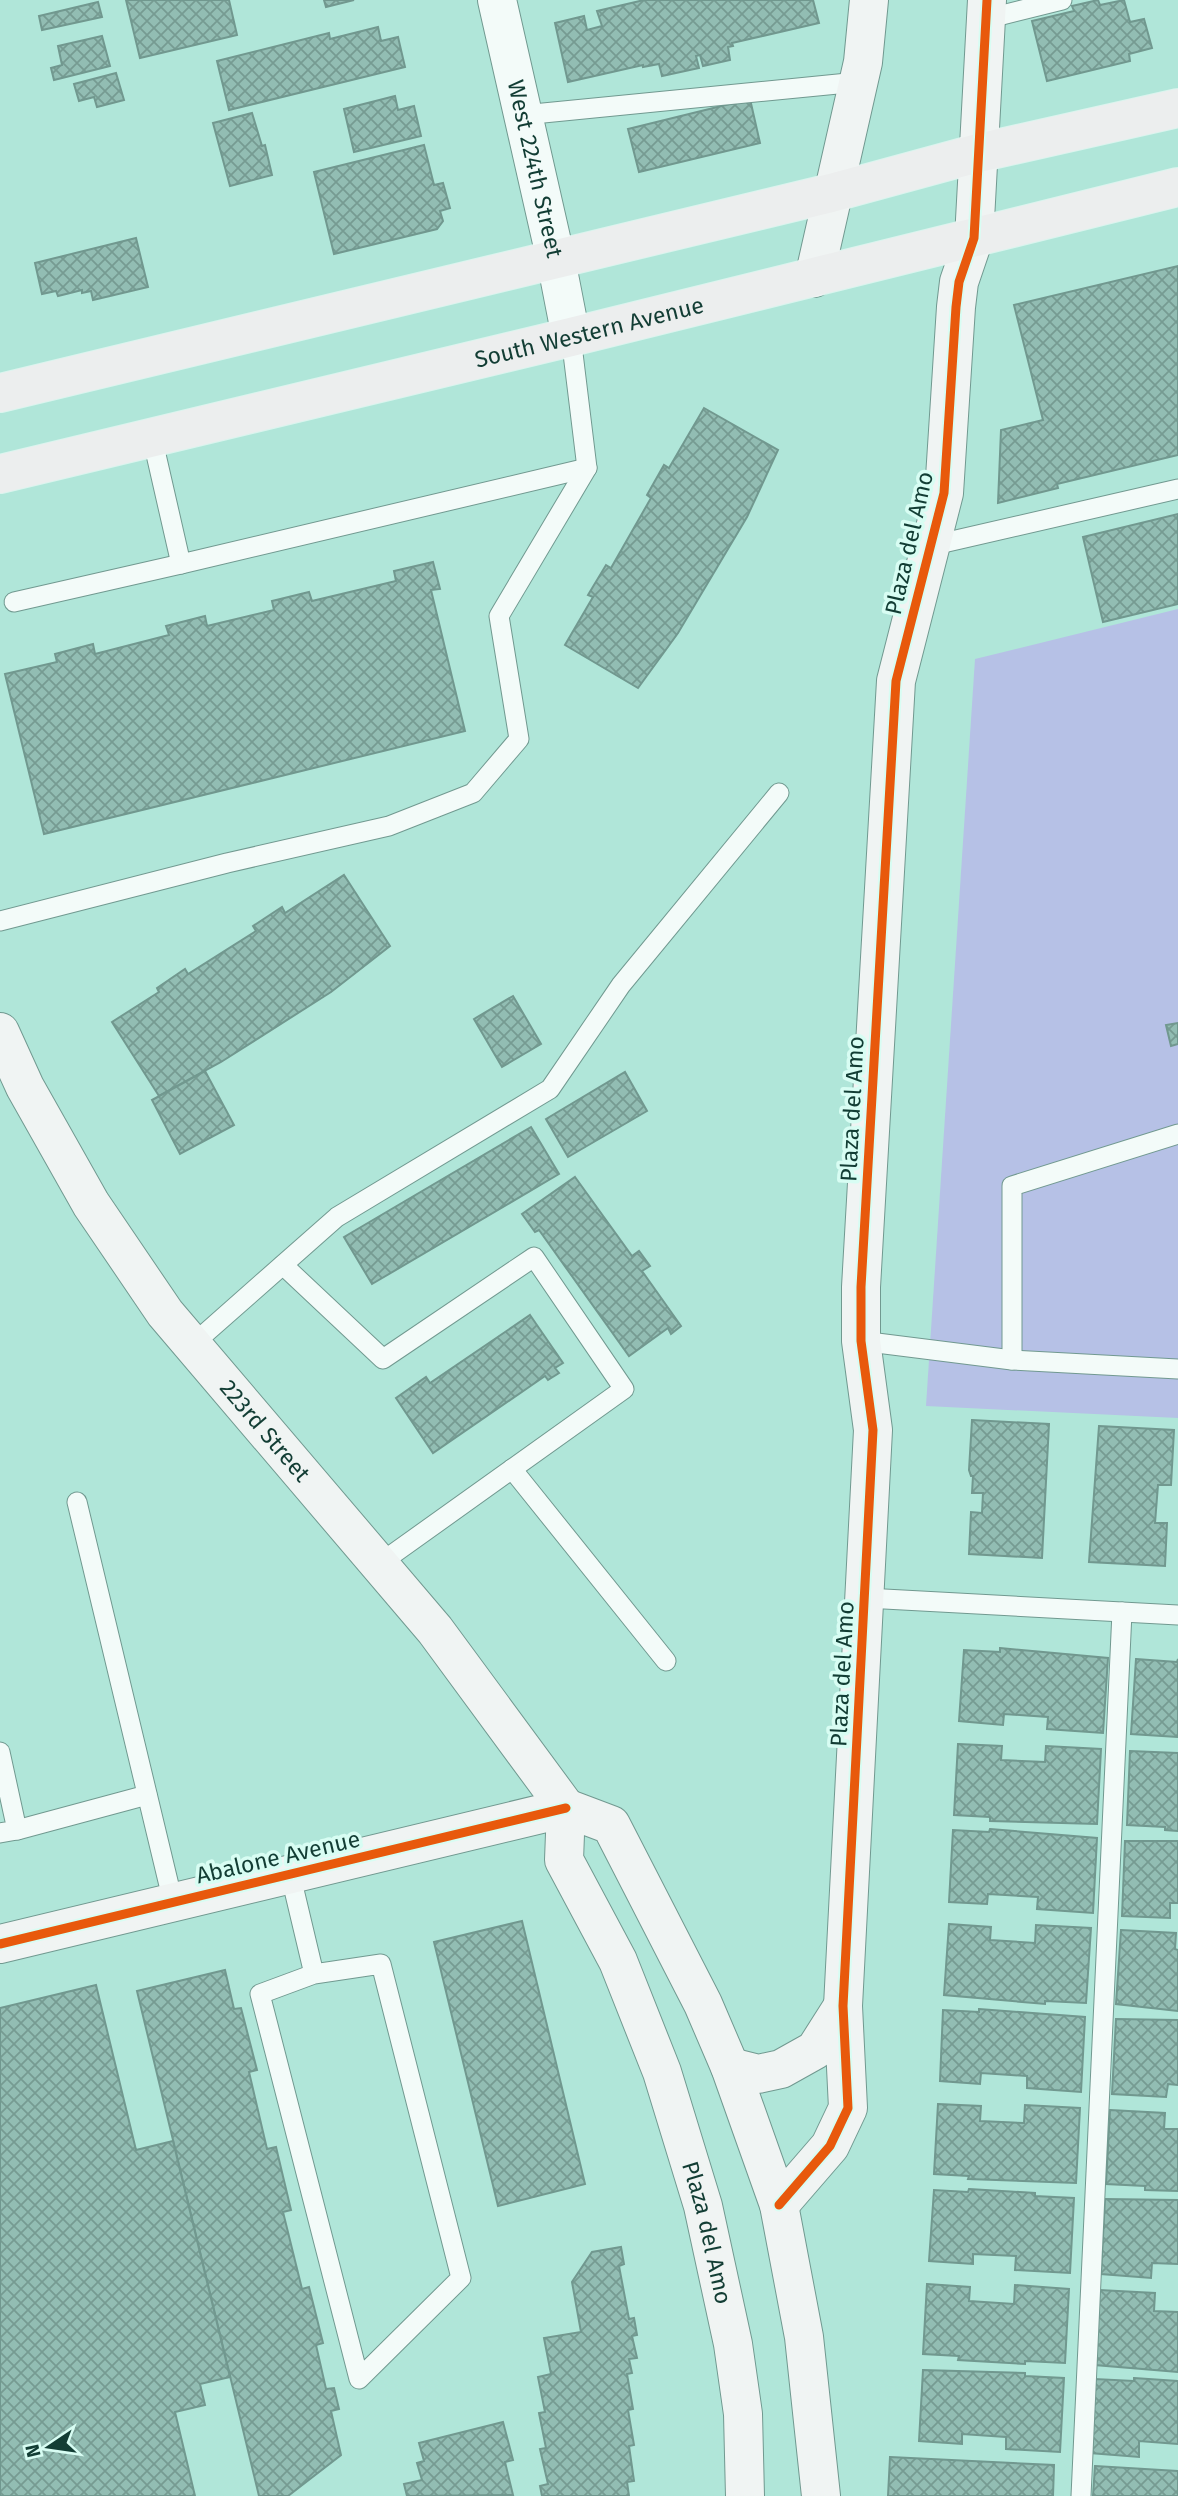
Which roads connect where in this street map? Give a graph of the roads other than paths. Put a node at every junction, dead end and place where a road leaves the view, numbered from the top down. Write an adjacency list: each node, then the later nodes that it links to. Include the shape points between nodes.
1 (497, 0): 7 (street, West 224th Street)
2 (869, 0): 5 (street)
3 (1062, 0): 4 (lane)
4 (987, 10): 8 (street, Plaza del Amo)
5 (858, 82): 7 (lane); 10 (street)
6 (1178, 108): 8 (main road)
7 (523, 115): 12 (street, West 224th Street)
8 (978, 153): 10 (main road); 11 (street, Plaza del Amo)
9 (1178, 187): 11 (main road, South Western Avenue)
10 (831, 193): 12 (main road); 13 (street)
11 (974, 238): 13 (main road, South Western Avenue); 20 (street, Plaza del Amo, via 959,282 944,493)
12 (556, 260): 14 (street, West 224th Street); 15 (main road)
13 (814, 278): 14 (main road, South Western Avenue)
14 (571, 337): 16 (main road, South Western Avenue); 17 (lane)
15 (0, 393)
16 (152, 437): 18 (main road, South Western Avenue); 21 (lane)
17 (587, 468): 21 (lane); 24 (lane, via 499,616 519,739 472,793 390,826)
18 (0, 474)
19 (1178, 488): 20 (lane)
20 (930, 546): 28 (street, Plaza del Amo, via 896,681)
21 (181, 564): 22 (lane)
22 (14, 602)
23 (779, 793): 27 (lane, via 621,985 550,1089 337,1217)
24 (0, 921)
25 (0, 1032): 29 (street, 223rd Street, via 25,1087 91,1204)
26 (1178, 1134): 30 (lane, via 1012,1186)
27 (283, 1265): 29 (lane); 32 (lane, via 383,1359 534,1257 624,1389)
28 (861, 1341): 30 (lane); 35 (street, Plaza del Amo, via 873,1430)
29 (192, 1345): 34 (street, 223rd Street)
30 (1012, 1360): 31 (lane)
31 (1178, 1369)
32 (512, 1469): 34 (lane); 38 (lane)
33 (77, 1502): 40 (lane)
34 (379, 1564): 41 (street, 223rd Street, via 435,1630)
35 (866, 1598): 36 (lane); 47 (street, Plaza del Amo)
36 (1122, 1612): 37 (lane); 52 (lane)
37 (1178, 1615)
38 (666, 1661)
39 (0, 1752): 42 (lane)
40 (147, 1795): 42 (lane); 44 (lane)
41 (566, 1808): 43 (street, Abalone Avenue); 48 (street, via 611,1825); 50 (street, Plaza del Amo, via 564,1860 618,1961 662,2072 703,2206 733,2344 743,2414)
42 (9, 1832)
43 (290, 1873): 44 (street, Abalone Avenue); 46 (lane)
44 (173, 1902): 45 (street, Abalone Avenue)
45 (0, 1944)
46 (314, 1974): 46 (lane, via 260,1994 359,2379 460,2278 381,1964)
47 (843, 2006): 48 (street, Plaza del Amo, via 815,2050 781,2069 758,2074); 49 (street, Plaza del Amo, via 848,2109 830,2146)
48 (730, 2067): 49 (street)
49 (779, 2205): 51 (street, via 804,2337)
50 (746, 2496)
51 (821, 2496)
52 (1081, 2496)

